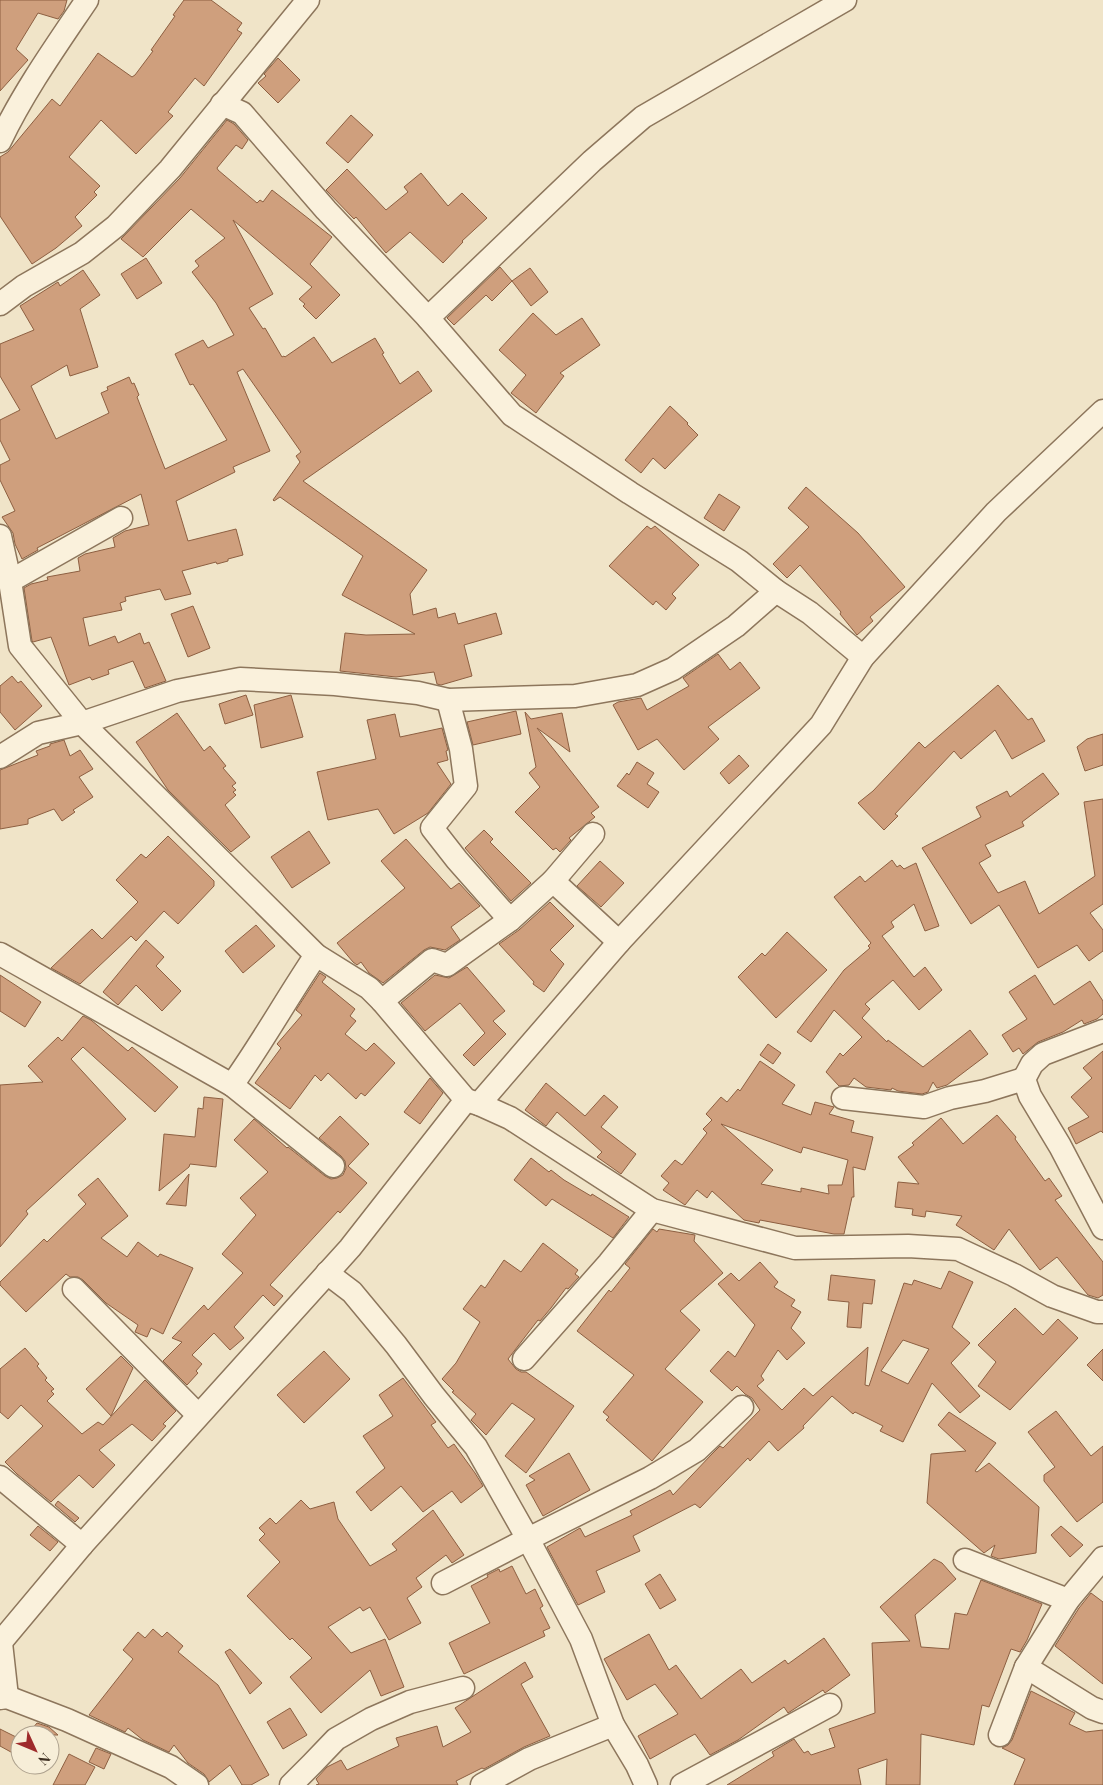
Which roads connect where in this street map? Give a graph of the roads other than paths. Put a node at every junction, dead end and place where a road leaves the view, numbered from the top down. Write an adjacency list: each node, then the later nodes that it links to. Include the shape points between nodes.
1 (87, 0): 5 (street, via 39,71)
2 (308, 0): 4 (street)
3 (845, 0): 7 (street, via 644,117 592,161)
4 (222, 104): 6 (street, via 170,169 116,226 82,253 24,286); 7 (street, via 242,113 326,210)
5 (0, 141)
6 (0, 304)
7 (428, 318): 12 (street, via 512,415 740,561)
8 (1103, 411): 13 (street, via 996,512)
9 (121, 518): 11 (street)
10 (0, 536): 11 (street)
11 (10, 580): 15 (street, via 20,646)
12 (776, 591): 13 (street, via 810,613); 14 (street, via 736,626 673,669 637,686 575,696)
13 (863, 657): 20 (street, via 821,725)
14 (448, 700): 15 (street, via 418,692 240,679 177,692); 19 (street, via 466,786 432,828)
15 (82, 723): 16 (street, via 38,733); 22 (street)
16 (0, 757)
17 (593, 834): 18 (street)
18 (553, 881): 19 (street); 20 (street)
19 (510, 920): 23 (street, via 447,965 432,960)
20 (619, 942): 28 (street)
21 (0, 954): 26 (street)
22 (316, 955): 23 (street); 26 (street)
23 (382, 1000): 28 (street)
24 (1103, 1032): 25 (street, via 1043,1054 1032,1064)
25 (1024, 1079): 27 (street, via 924,1107); 31 (street, via 1030,1096)
26 (232, 1086): 29 (street)
27 (843, 1098)
28 (473, 1102): 30 (street, via 510,1118); 32 (street)
29 (332, 1166)
30 (652, 1210): 36 (street, via 795,1248 908,1246 958,1249 1052,1296); 37 (street)
31 (1103, 1228)
32 (350, 1248): 33 (street); 35 (street)
33 (327, 1273): 35 (street); 39 (street)
34 (74, 1289): 39 (street)
35 (352, 1292): 41 (street, via 476,1447)
36 (1103, 1312)
37 (524, 1359)
38 (742, 1407): 41 (street, via 697,1450 650,1478)
39 (198, 1415): 42 (street)
40 (0, 1477): 42 (street)
41 (528, 1538): 45 (street); 53 (street, via 581,1639)
42 (82, 1545): 47 (street)
43 (1103, 1558): 46 (street)
44 (965, 1560): 46 (street)
45 (443, 1583)
46 (1068, 1600): 48 (street)
47 (0, 1643): 50 (street)
48 (1026, 1667): 52 (street); 54 (street)
49 (463, 1688): 56 (street, via 410,1702 371,1719 336,1739)
50 (3, 1698): 55 (street, via 67,1720 162,1763)
51 (830, 1705): 59 (street)
52 (1103, 1712)
53 (613, 1726): 57 (street, via 528,1759); 58 (street)
54 (1000, 1735)
55 (197, 1785)
56 (290, 1785)
57 (482, 1785)
58 (646, 1785)
59 (682, 1785)

